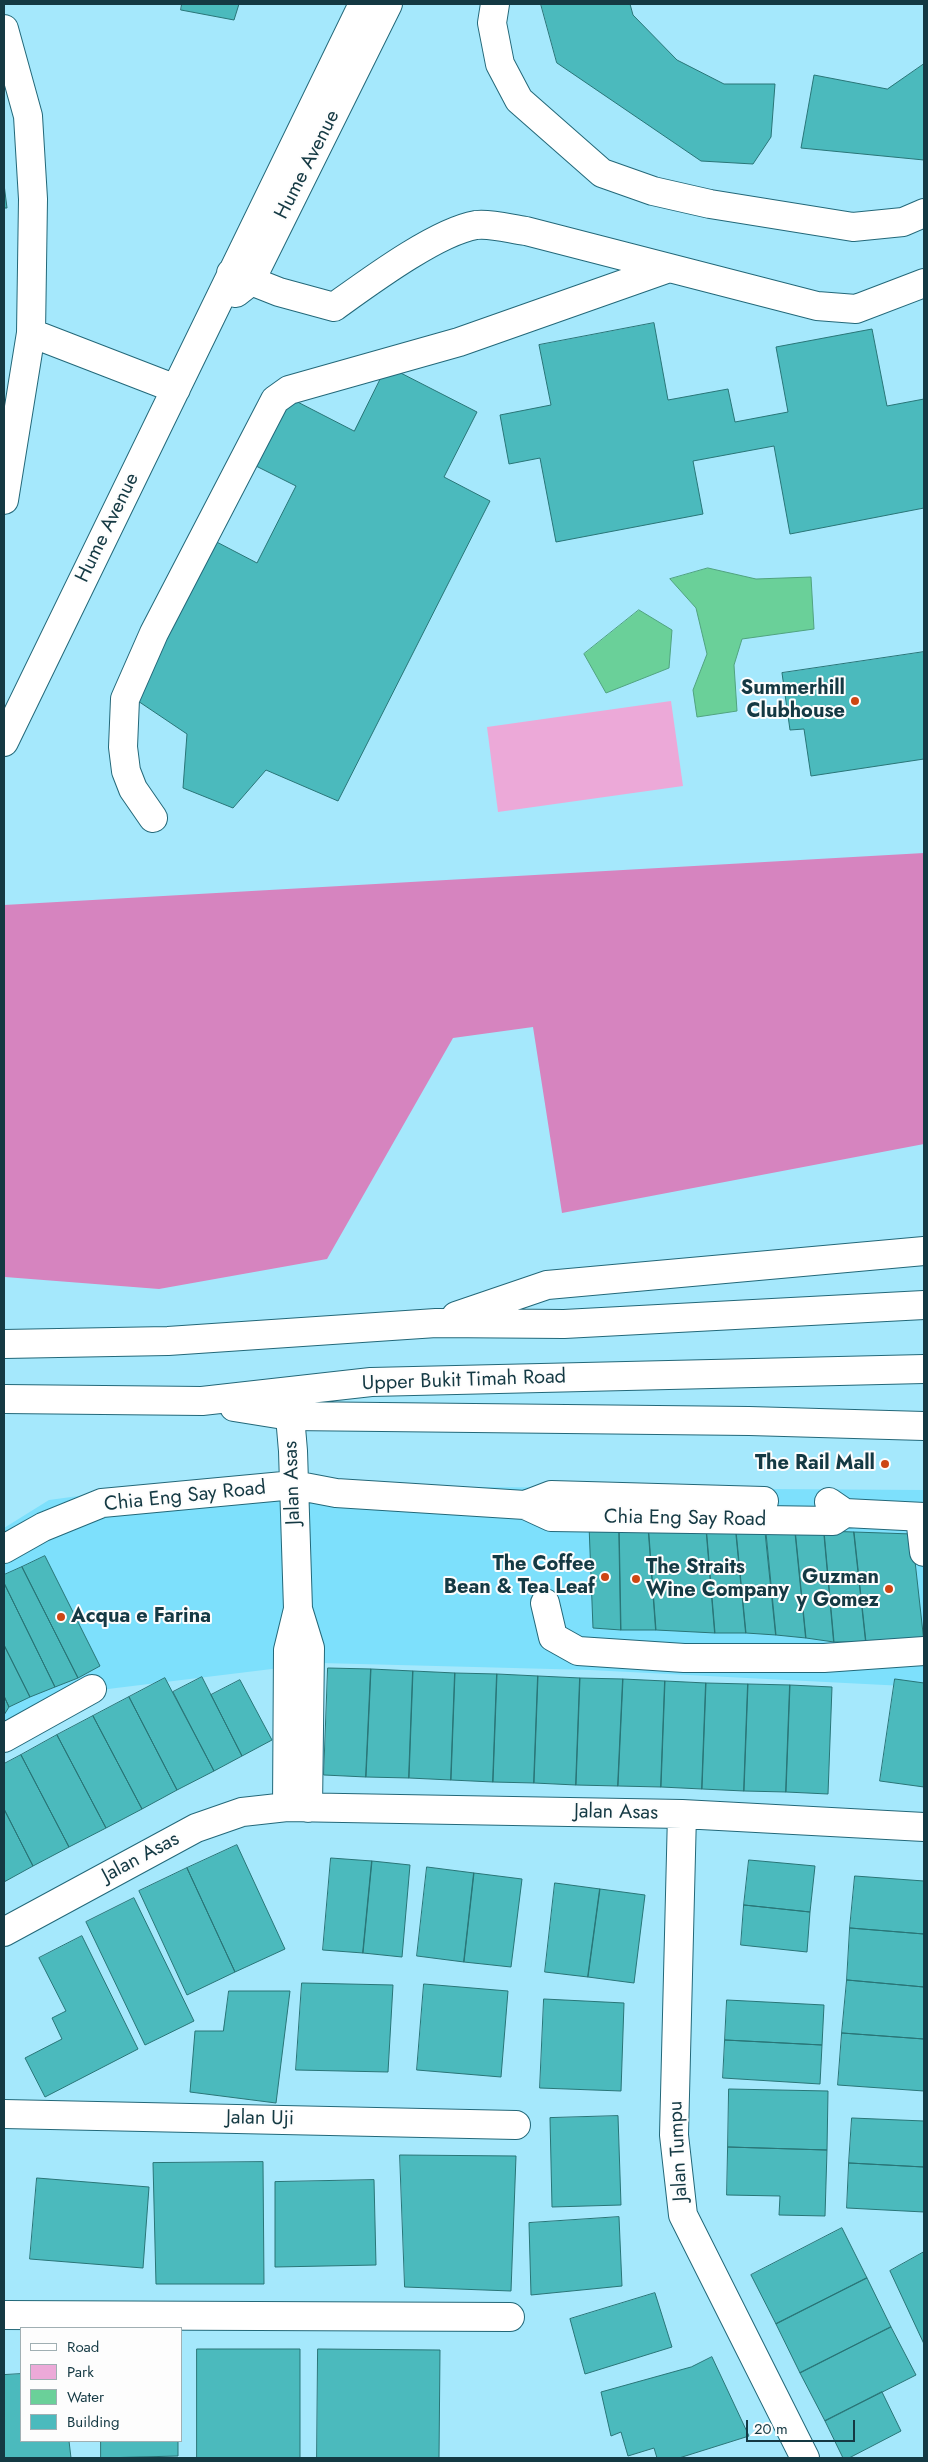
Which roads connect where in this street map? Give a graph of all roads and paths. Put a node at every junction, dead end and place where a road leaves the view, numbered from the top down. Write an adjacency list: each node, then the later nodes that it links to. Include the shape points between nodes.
1 (363, 4): 7 (main road, Hume Avenue)
2 (388, 4): 7 (main road, Hume Avenue)
3 (495, 4): 5 (main road, via 492,24 500,64 519,100 602,173 653,191 710,204 853,227 903,222)
4 (4, 29): 9 (main road, via 28,116 33,199)
5 (924, 213)
6 (669, 268): 7 (main road, via 526,231 478,225 448,234 379,275 334,307); 8 (main road, via 817,306 856,309); 13 (main road, via 459,342 289,390 275,400 154,633 125,699 123,746 126,771 133,789)
7 (240, 278): 10 (main road, Hume Avenue, via 212,314)
8 (924, 283)
9 (32, 333): 10 (main road); 11 (main road)
10 (176, 389): 12 (main road, Hume Avenue)
11 (4, 500)
12 (4, 742)
13 (153, 818)
14 (924, 1251): 16 (main road, via 547,1286)
15 (912, 1305): 16 (main road, via 564,1324)
16 (436, 1323): 17 (main road, via 168,1341)
17 (4, 1344)
18 (924, 1369): 20 (main road, Upper Bukit Timah Road, via 371,1382)
19 (4, 1399): 20 (main road, Upper Bukit Timah Road)
20 (202, 1401): 21 (main road)
21 (290, 1416): 22 (main road); 23 (main road, Jalan Asas)
22 (924, 1426)
23 (294, 1485): 24 (main road, Chia Eng Say Road, via 336,1493 525,1505 551,1495 829,1502 845,1513); 25 (main road, Chia Eng Say Road, via 102,1503 42,1527); 31 (main road, Jalan Asas, via 298,1609 310,1648)
24 (922, 1517): 26 (main road)
25 (4, 1550)
26 (924, 1552)
27 (545, 1603): 28 (main road, via 554,1637 578,1650 684,1658 824,1658)
28 (924, 1651)
29 (92, 1689): 30 (main road)
30 (4, 1738)
31 (298, 1808): 32 (main road, Jalan Asas); 34 (main road, Jalan Asas, via 242,1812 196,1828)
32 (682, 1814): 33 (main road, Jalan Asas); 39 (main road, Jalan Tumpu, via 674,2136 683,2215)
33 (924, 1827)
34 (4, 1938)
35 (4, 2114): 36 (main road, Jalan Uji)
36 (516, 2125)
37 (4, 2315): 38 (main road)
38 (510, 2318)
39 (805, 2458)

